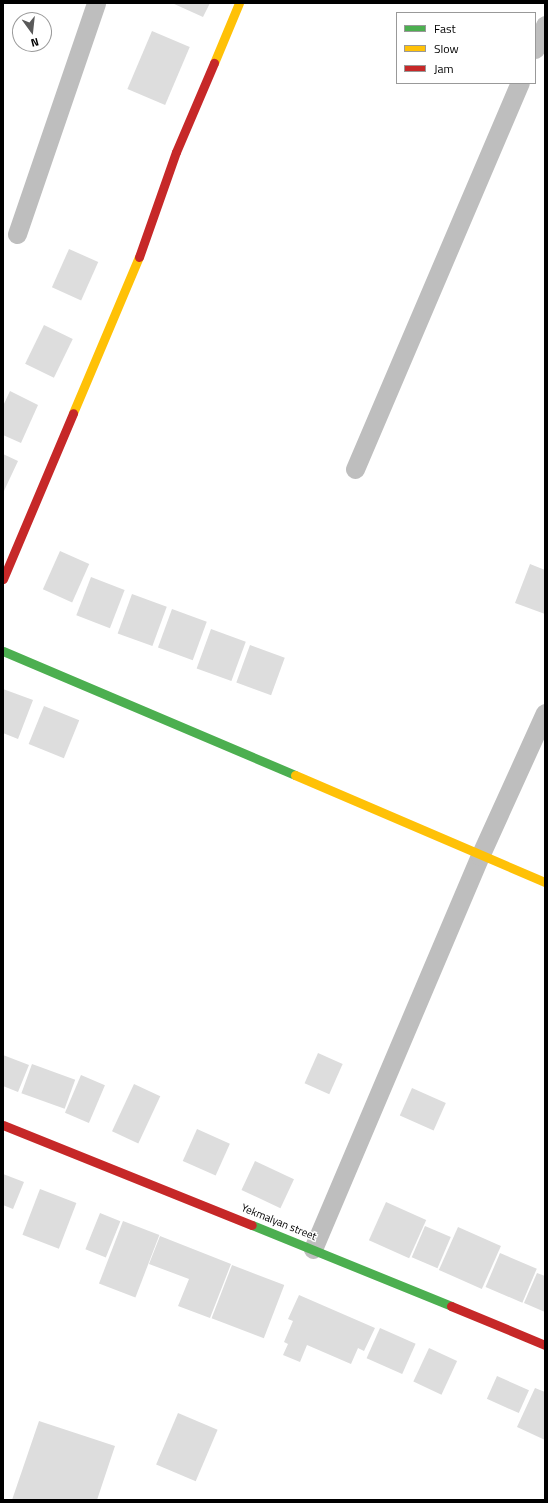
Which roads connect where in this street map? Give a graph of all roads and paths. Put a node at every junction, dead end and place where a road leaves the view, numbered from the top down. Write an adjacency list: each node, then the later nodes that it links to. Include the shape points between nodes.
1 (96, 3): 6 (street)
2 (239, 3): 8 (street, via 176,152 139,257)
3 (545, 25): 4 (street)
4 (536, 47)
5 (520, 84): 7 (street)
6 (17, 234)
7 (355, 469)
8 (3, 579)
9 (3, 652): 11 (street)
10 (545, 713): 11 (street)
11 (480, 856): 12 (street); 14 (street)
12 (545, 882)
13 (3, 1125): 14 (street, Yekmalyan street)
14 (313, 1249): 15 (street, Yekmalyan street)
15 (545, 1345)

